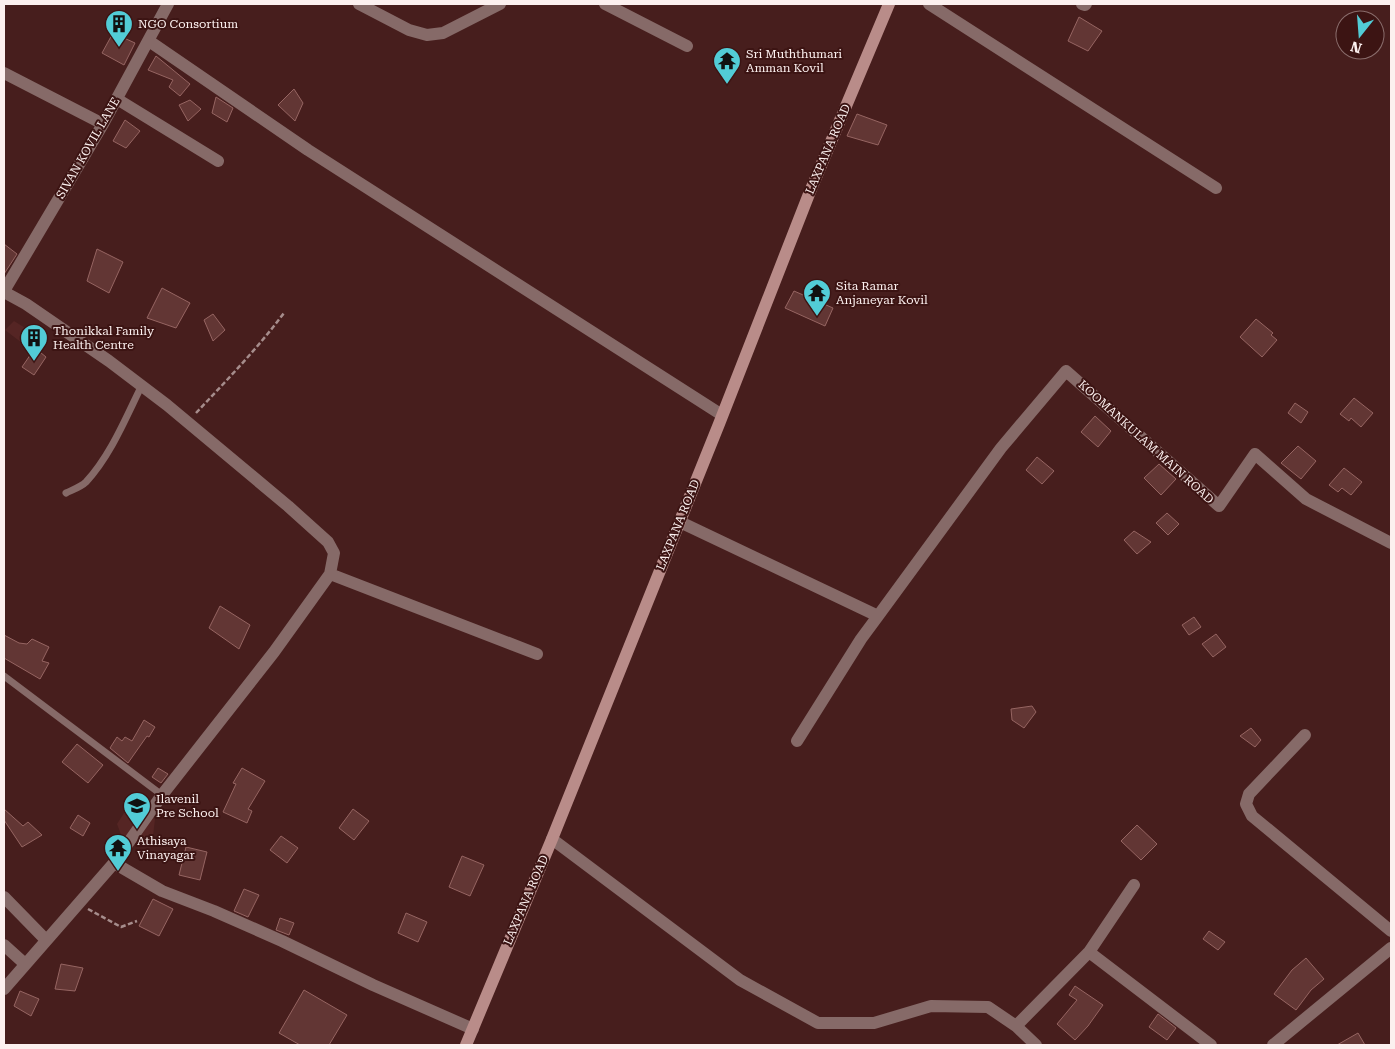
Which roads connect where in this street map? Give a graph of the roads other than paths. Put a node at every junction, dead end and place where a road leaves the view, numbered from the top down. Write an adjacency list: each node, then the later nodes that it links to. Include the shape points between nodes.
1 (168, 4): 9 (street, SIVAN KOVIL LANE)
2 (359, 4): 3 (street, via 409,30 427,35 443,33)
3 (500, 4)
4 (604, 4): 10 (street)
5 (889, 4): 18 (street, LAXPANA ROAD, via 809,194)
6 (929, 4): 15 (street)
7 (1082, 4): 8 (street)
8 (1086, 4)
9 (149, 41): 12 (street, SIVAN KOVIL LANE); 18 (street, via 308,150)
10 (686, 46)
11 (4, 73): 13 (street)
12 (117, 99): 13 (street, SIVAN KOVIL LANE); 14 (street)
13 (103, 124): 16 (street, SIVAN KOVIL LANE)
14 (218, 161)
15 (1216, 188)
16 (4, 291): 17 (street)
17 (142, 385): 19 (lane, via 111,446 85,484); 22 (street, via 328,542 334,553)
18 (722, 415): 20 (street, LAXPANA ROAD)
19 (66, 493)
20 (680, 522): 23 (street); 29 (street, LAXPANA ROAD)
21 (1391, 543): 23 (street, KOOMANKULAM MAIN ROAD, via 1306,499 1255,454 1219,506 1066,371 1001,448)
22 (330, 574): 24 (street); 28 (street, via 274,652)
23 (878, 616): 27 (street, KOOMANKULAM MAIN ROAD)
24 (537, 654)
25 (4, 676): 28 (lane)
26 (1305, 735): 33 (street, via 1249,794 1246,804 1252,816)
27 (797, 741)
28 (162, 795): 30 (street)
29 (552, 838): 40 (street, via 740,980 818,1023 874,1023 932,1006 988,1007); 41 (street, LAXPANA ROAD)
30 (114, 863): 34 (street); 41 (street, via 162,891 231,918)
31 (1134, 885): 37 (street)
32 (4, 897): 34 (street)
33 (1391, 931)
34 (46, 940): 38 (street)
35 (4, 945): 38 (street)
36 (1391, 948): 45 (street)
37 (1089, 952): 40 (street); 44 (street)
38 (25, 964): 39 (street)
39 (4, 989)
40 (1016, 1026): 43 (street)
41 (473, 1029): 42 (street, LAXPANA ROAD)
42 (466, 1045)
43 (1036, 1045)
44 (1211, 1045)
45 (1274, 1045)

